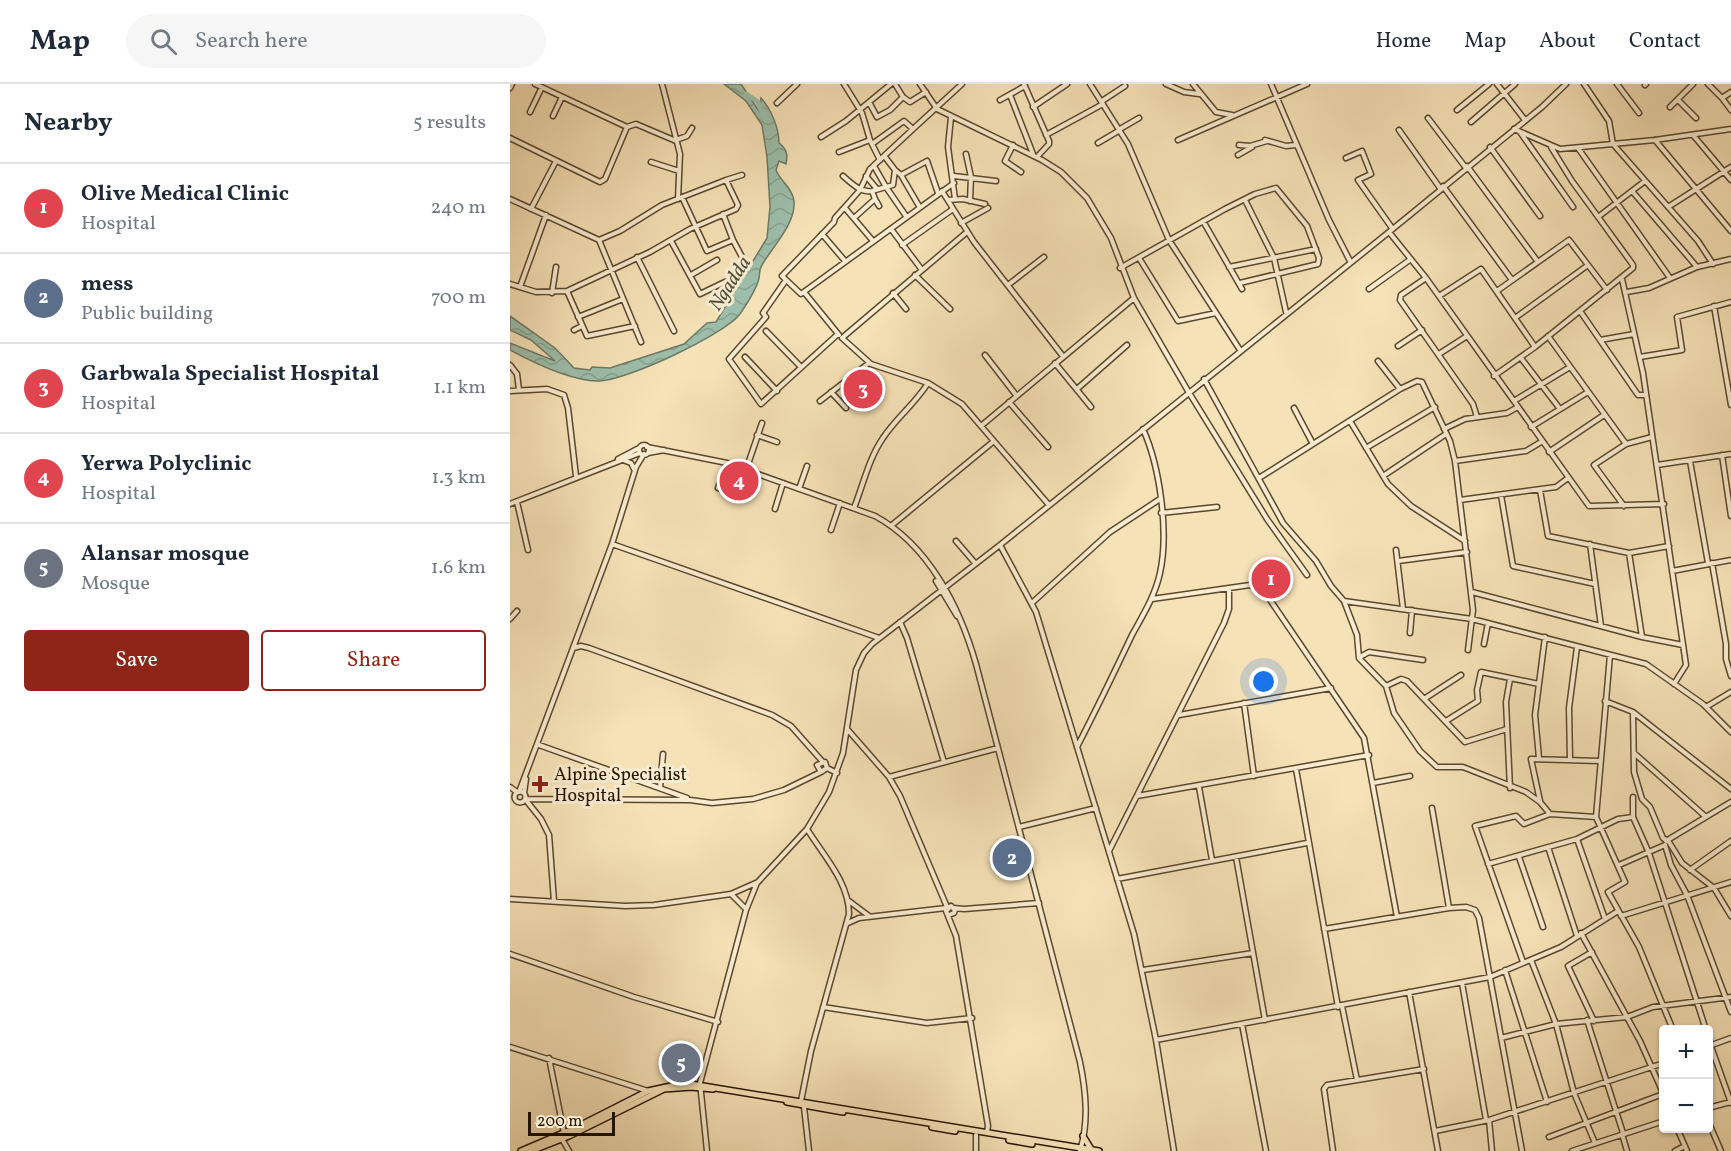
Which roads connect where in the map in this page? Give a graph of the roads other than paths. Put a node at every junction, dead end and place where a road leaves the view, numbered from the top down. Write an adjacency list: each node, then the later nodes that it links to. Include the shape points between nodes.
1 (535, 84): 24 (street)
2 (662, 84): 70 (street)
3 (797, 84): 37 (street)
4 (844, 84): 41 (street)
5 (893, 84): 31 (street); 36 (street)
6 (920, 84): 25 (street)
7 (962, 84): 42 (street)
8 (1067, 84): 39 (street)
9 (1090, 84): 38 (street)
10 (1166, 84): 28 (street)
11 (1193, 84): 28 (street)
12 (1270, 84): 32 (street)
13 (1307, 84): 32 (street)
14 (1489, 84): 43 (street)
15 (1497, 84): 27 (street)
16 (1515, 84): 27 (street)
17 (1584, 84): 74 (street, via 1609,121)
18 (1617, 84): 47 (street)
19 (1693, 84): 35 (street)
20 (1708, 84): 33 (street)
21 (1025, 85): 29 (street); 39 (street)
22 (1562, 85): 53 (street)
23 (1125, 86): 38 (street)
24 (542, 87): 30 (street); 45 (street)
25 (926, 92): 31 (street, via 910,102); 42 (street)
26 (1731, 92): 33 (street)
27 (1504, 93): 53 (street); 54 (street)
28 (1199, 94): 46 (street, via 1216,112 1226,116)
29 (1010, 95): 34 (street); 84 (street)
30 (561, 97): 48 (street); 55 (street)
31 (903, 97): 36 (street, via 877,117)
32 (1276, 97): 46 (street); 77 (street)
33 (1722, 98): 44 (street)
34 (1000, 100)
35 (1678, 100): 40 (street); 52 (street)
36 (869, 102): 41 (street)
37 (777, 103)
38 (1102, 103): 60 (street); 63 (street)
39 (1033, 107): 63 (street)
40 (1670, 107)
41 (860, 109): 65 (street); 71 (street)
42 (937, 109): 49 (street); 58 (street)
43 (1457, 110)
44 (1731, 110)
45 (530, 112)
46 (1241, 113): 68 (street)
47 (1639, 113)
48 (553, 116)
49 (951, 117): 75 (street); 101 (street, via 948,147)
50 (1139, 118): 60 (street)
51 (1428, 118): 92 (street)
52 (1696, 118)
53 (1525, 120): 57 (street)
54 (1471, 122)
55 (627, 127): 70 (street, via 636,124); 88 (street, via 600,182)
56 (692, 128): 70 (street, via 686,137)
57 (1513, 128): 62 (street); 78 (street)
58 (913, 129): 71 (street, via 904,121); 85 (street)
59 (1731, 129): 64 (street)
60 (1120, 130): 72 (street); 146 (street)
61 (1399, 130): 109 (street)
62 (1520, 131): 79 (street); 125 (street)
63 (1046, 135): 84 (street, via 1049,144)
64 (1692, 135): 69 (street); 96 (street)
65 (821, 137)
66 (1287, 137): 77 (street)
67 (510, 138): 88 (street)
68 (1178, 140)
69 (1655, 140): 74 (street); 112 (street)
70 (676, 141): 94 (street)
71 (871, 142): 81 (street); 87 (street)
72 (1098, 143)
73 (1258, 144): 76 (street); 77 (street, via 1266,141); 83 (street)
74 (1613, 144): 80 (street); 106 (street)
75 (1012, 145): 84 (street); 95 (street, via 1005,161)
76 (1239, 145)
77 (1296, 145): 160 (street)
78 (1490, 147): 92 (street); 133 (street)
79 (1551, 147): 80 (street); 134 (street)
80 (1578, 148): 122 (street)
81 (839, 152)
82 (966, 154): 102 (street)
83 (1238, 155)
84 (1035, 156): 167 (street, via 1061,172 1087,198 1111,238)
85 (885, 157): 87 (street); 93 (street)
86 (1346, 158): 140 (street, via 1362,152 1371,174 1358,180)
87 (880, 160): 90 (street)
88 (556, 161): 129 (street)
89 (651, 162): 94 (street)
90 (874, 166): 100 (street); 108 (street)
91 (1731, 166): 96 (street)
92 (1467, 167): 109 (street); 161 (street)
93 (895, 170): 98 (street); 108 (street, via 893,185)
94 (680, 171): 115 (street)
95 (1021, 171)
96 (1722, 172): 104 (street); 112 (street)
97 (742, 175): 103 (street)
98 (901, 175): 114 (street, via 927,161); 124 (street)
99 (843, 176): 110 (street)
100 (866, 176): 110 (street); 111 (street)
101 (954, 176): 102 (street); 107 (street)
102 (971, 177): 105 (street); 121 (street)
103 (726, 180): 115 (street); 130 (street, via 738,207)
104 (1731, 180)
105 (996, 181)
106 (1645, 181): 113 (street); 126 (street)
107 (954, 183): 114 (street); 118 (street)
108 (886, 187): 111 (street); 132 (street)
109 (1441, 187): 140 (street); 177 (street)
110 (859, 188): 111 (street, via 866,192); 127 (street)
111 (874, 190): 116 (street)
112 (1695, 190): 126 (street); 141 (street)
113 (1632, 191): 122 (street); 166 (street)
114 (940, 192): 119 (street); 124 (street)
115 (680, 198): 138 (street); 144 (street)
116 (876, 198): 123 (street); 135 (street)
117 (510, 199): 129 (street)
118 (955, 199): 119 (street); 121 (street)
119 (948, 200): 128 (street)
120 (1245, 200): 136 (street); 150 (street, via 1272,188 1279,190 1307,226); 155 (street)
121 (970, 201): 137 (street, via 987,206)
122 (1618, 202): 134 (street); 174 (street)
123 (879, 206)
124 (919, 206): 132 (street)
125 (1573, 207)
126 (1668, 207): 162 (street)
127 (845, 208): 135 (street); 143 (street)
128 (953, 208): 137 (street); 149 (street)
129 (531, 209): 131 (street)
130 (723, 214): 138 (street); 145 (street)
131 (546, 215): 144 (street); 182 (street)
132 (906, 216): 139 (street)
133 (1540, 216)
134 (1598, 217): 175 (street, via 1633,265)
135 (854, 218): 148 (street)
136 (1203, 221): 146 (street); 165 (street)
137 (961, 223): 142 (street)
138 (695, 226): 145 (street, via 707,250); 147 (street)
139 (891, 229): 148 (street); 149 (street)
140 (1390, 230): 156 (street); 160 (street)
141 (1731, 231)
142 (967, 232): 169 (street); 181 (street)
143 (822, 234): 159 (street); 176 (street, via 783,274)
144 (599, 240): 168 (street)
145 (734, 240): 153 (street)
146 (1169, 240): 154 (street); 201 (street)
147 (671, 241): 152 (street); 170 (street)
148 (873, 241): 159 (street)
149 (902, 245): 169 (street)
150 (1316, 249): 155 (street); 172 (street, via 1318,264)
151 (1044, 256): 181 (street)
152 (637, 257): 168 (street); 208 (street)
153 (742, 257)
154 (1139, 258): 167 (street); 201 (street, via 1178,321)
155 (1274, 258): 165 (street); 172 (street)
156 (1412, 259): 173 (street); 184 (street)
157 (1731, 259): 162 (street)
158 (717, 260): 170 (street)
159 (845, 261): 188 (street)
160 (1350, 261): 200 (street)
161 (1538, 262): 163 (street, via 1569,240); 177 (street)
162 (1713, 264): 166 (street)
163 (1588, 265): 185 (street); 203 (street)
164 (556, 267): 190 (street)
165 (1229, 267): 179 (street)
166 (1697, 267): 174 (street)
167 (1120, 268): 193 (street)
168 (610, 270): 186 (street); 194 (street)
169 (922, 270): 171 (street)
170 (690, 275): 178 (street, via 702,296)
171 (915, 275): 191 (street); 198 (street)
172 (1279, 275): 179 (street); 200 (street)
173 (1426, 278): 192 (street); 207 (street, via 1400,297)
174 (1670, 278): 189 (street, via 1649,288)
175 (1622, 279): 185 (street); 189 (street)
176 (786, 280): 188 (street, via 801,294); 241 (street, via 763,313 766,317 729,359 761,404)
177 (1512, 280): 187 (street)
178 (725, 282)
179 (1240, 283): 183 (street)
180 (510, 284): 182 (street)
181 (1008, 285): 222 (street)
182 (520, 287): 190 (street)
183 (1242, 289)
184 (1369, 289)
185 (1607, 290): 199 (street)
186 (567, 291): 190 (street); 202 (street)
187 (1497, 291): 192 (street, via 1478,269); 203 (street)
188 (804, 292): 211 (street)
189 (1627, 292): 210 (street)
190 (552, 293)
191 (893, 293): 197 (street); 211 (street)
192 (1439, 296): 212 (street)
193 (1134, 297): 222 (street); 243 (street)
194 (623, 299): 202 (street); 205 (street)
195 (1731, 302): 196 (street)
196 (1714, 306): 224 (street, via 1677,317 1682,350); 232 (street)
197 (906, 309)
198 (950, 309)
199 (1580, 311): 213 (street); 214 (street)
200 (1286, 312): 219 (street)
201 (1216, 314): 219 (street)
202 (578, 317): 204 (street)
203 (1515, 318): 218 (street)
204 (582, 326): 205 (street, via 588,336); 206 (street)
205 (634, 326): 215 (street)
206 (574, 330)
207 (1422, 330): 217 (street); 220 (street)
208 (674, 331)
209 (766, 331): 231 (street)
210 (1634, 334): 214 (street); 224 (street)
211 (840, 336): 227 (street); 231 (street)
212 (1467, 336): 220 (street); 233 (street)
213 (1548, 336): 218 (street); 230 (street)
214 (1599, 340): 246 (street, via 1638,395)
215 (641, 342)
216 (1127, 345): 238 (street)
217 (1398, 346)
218 (1535, 347): 225 (street)
219 (1240, 350): 234 (street)
220 (1439, 354): 258 (street, via 1473,404)
221 (985, 355): 245 (street)
222 (1062, 356): 228 (street)
223 (745, 357): 241 (street)
224 (1640, 357): 246 (street)
225 (1521, 358): 233 (street); 236 (street)
226 (1378, 361): 237 (street)
227 (869, 363): 235 (street); 242 (street)
228 (1055, 363): 238 (street); 245 (street)
229 (510, 364): 239 (street, via 517,374)
230 (1570, 367): 236 (street); 244 (street)
231 (801, 368): 241 (street)
232 (1729, 373): 250 (street)
233 (1494, 375): 248 (street)
234 (1204, 379): 243 (street); 291 (street)
235 (927, 383): 261 (street, via 962,404); 307 (street, via 876,449)
236 (1539, 383): 248 (street); 256 (street)
237 (1400, 388): 252 (street, via 1420,381); 259 (street)
238 (1077, 389): 251 (street)
239 (519, 390): 240 (street); 289 (street, via 548,389 564,395)
240 (510, 391)
241 (777, 391)
242 (831, 392): 247 (street); 254 (street)
243 (1188, 392): 263 (street); 329 (street, via 1267,519)
244 (1588, 392): 256 (street); 257 (street)
245 (1016, 395): 249 (street)
246 (1645, 395): 266 (street)
247 (820, 401)
248 (1514, 401): 253 (street)
249 (1009, 402): 261 (street); 273 (street)
250 (1731, 405)
251 (1091, 407)
252 (1435, 407): 264 (street); 274 (street)
253 (1518, 407): 258 (street, via 1507,413); 262 (street)
254 (846, 408)
255 (1294, 408): 270 (street)
256 (1560, 409): 262 (street)
257 (1605, 415): 271 (street); 277 (street)
258 (1477, 417): 264 (street)
259 (1350, 421): 270 (street); 274 (street)
260 (762, 423): 265 (street)
261 (981, 426): 267 (street)
262 (1531, 427): 269 (street)
263 (1143, 429): 298 (street, via 1152,449); 304 (street)
264 (1445, 431): 282 (street); 290 (street)
265 (758, 435): 268 (street); 287 (street)
266 (1652, 437): 271 (street); 285 (street)
267 (994, 441): 304 (street); 311 (street)
268 (777, 442)
269 (1541, 442): 277 (street); 282 (street, via 1526,451)
270 (1313, 444): 291 (street)
271 (1626, 444): 305 (street, via 1594,465)
272 (647, 447): 275 (street); 276 (street); 276 (street, via 643,445)
273 (1048, 447)
274 (1366, 448): 290 (street)
275 (668, 450): 276 (street); 284 (street)
276 (642, 452): 280 (street); 281 (street); 288 (street)
277 (1549, 452): 292 (street)
278 (1731, 454): 279 (street)
279 (1722, 455): 283 (street); 310 (street)
280 (623, 460): 281 (street); 288 (street, via 631,463)
281 (615, 461): 289 (street)
282 (1455, 461): 299 (street)
283 (1690, 461): 285 (street); 326 (street)
284 (727, 463): 287 (street); 296 (street, via 718,488)
285 (1657, 465): 303 (street)
286 (807, 466): 294 (street)
287 (746, 470): 293 (street)
288 (634, 472): 315 (street)
289 (576, 476): 300 (street)
290 (1383, 476): 314 (street, via 1411,506)
291 (1259, 478): 336 (street, via 1288,530)
292 (1568, 478): 295 (street, via 1556,487); 305 (street, via 1592,508)
293 (783, 483): 294 (street); 308 (street)
294 (799, 489): 302 (street)
295 (1540, 490): 297 (street); 316 (street, via 1548,536)
296 (730, 493)
297 (1501, 495): 299 (street); 330 (street, via 1513,566)
298 (1160, 499): 309 (street); 337 (street, via 1110,532)
299 (1460, 500): 314 (street)
300 (517, 502): 301 (street); 319 (street)
301 (510, 504)
302 (840, 504): 307 (street); 312 (street)
303 (1664, 504): 305 (street); 318 (street)
304 (1050, 505): 317 (street)
305 (1624, 506)
306 (1217, 507): 309 (street)
307 (854, 508): 311 (street)
308 (775, 509)
309 (1161, 513): 335 (street, via 1161,572)
310 (1731, 516)
311 (892, 525): 332 (street, via 917,549)
312 (831, 530)
313 (956, 540): 325 (street)
314 (1465, 541): 321 (street)
315 (612, 544): 349 (street); 350 (street)
316 (1590, 544): 322 (street); 330 (street)
317 (1000, 545): 325 (street); 337 (street)
318 (1669, 546): 322 (street); 327 (street)
319 (528, 550)
320 (1396, 550): 324 (street)
321 (1467, 552): 324 (street); 334 (street)
322 (1629, 553): 348 (street)
323 (1731, 560): 326 (street)
324 (1398, 561): 338 (street)
325 (975, 563): 332 (street)
326 (1710, 563): 327 (street); 361 (street)
327 (1672, 571): 352 (street)
328 (1265, 572): 331 (street)
329 (1307, 575)
330 (1595, 584): 345 (street)
331 (1259, 587): 333 (street); 366 (street)
332 (942, 588): 343 (street); 379 (street, via 973,653)
333 (1228, 589): 335 (street); 373 (street, via 1229,609 1224,623)
334 (1472, 592): 342 (street); 345 (street)
335 (1152, 599): 380 (street)
336 (1344, 601): 338 (street); 358 (street, via 1357,635)
337 (1032, 602): 380 (street)
338 (1403, 609): 339 (street)
339 (1412, 610): 342 (street); 346 (street)
340 (517, 611): 341 (street)
341 (510, 619)
342 (1472, 619): 344 (street); 356 (street)
343 (900, 622): 349 (street); 387 (street)
344 (1488, 624): 347 (street); 351 (street)
345 (1601, 626): 348 (street)
346 (1410, 633)
347 (1545, 637): 354 (street); 363 (street)
348 (1642, 637): 352 (street)
349 (879, 638): 376 (street, via 858,663)
350 (576, 640): 353 (street); 355 (street)
351 (1484, 644)
352 (1683, 645): 364 (street, via 1686,665)
353 (581, 646): 355 (street); 388 (street, via 754,707 791,726 814,752)
354 (1577, 647): 357 (street); 385 (street, via 1569,708)
355 (573, 648): 378 (street)
356 (1468, 650)
357 (1611, 655): 364 (street, via 1646,664); 369 (street)
358 (1359, 658): 359 (street, via 1369,652); 365 (street)
359 (1424, 660)
360 (1461, 675): 368 (street)
361 (1731, 676)
362 (1510, 679): 363 (street); 374 (street, via 1479,672 1478,701); 375 (street)
363 (1539, 684): 384 (street, via 1534,715)
364 (1674, 684): 371 (street)
365 (1386, 686): 368 (street, via 1404,680); 401 (street, via 1394,713 1431,764 1463,767)
366 (1331, 688): 370 (street); 383 (street, via 1359,728)
367 (1731, 692): 371 (street)
368 (1424, 699): 374 (street)
369 (1605, 701): 372 (street); 386 (street)
370 (1244, 702): 373 (street); 395 (street)
371 (1706, 707): 377 (street)
372 (1633, 712): 381 (street); 403 (street)
373 (1178, 716): 406 (street)
374 (1446, 721): 375 (street, via 1467,742)
375 (1507, 729): 401 (street)
376 (847, 730): 392 (street); 397 (street)
377 (1731, 732)
378 (538, 745): 393 (street); 400 (street)
379 (998, 747): 387 (street); 419 (street)
380 (1077, 747): 413 (street)
381 (1634, 753): 418 (street); 425 (street, via 1638,789)
382 (663, 754): 400 (street)
383 (1369, 755): 390 (street); 398 (street)
384 (1539, 758): 385 (street); 409 (street, via 1531,759 1530,764)
385 (1570, 760): 386 (street)
386 (1599, 761): 416 (street)
387 (944, 762): 397 (street)
388 (818, 764): 389 (street, via 826,763); 391 (street); 394 (street)
389 (827, 768): 391 (street); 392 (street)
390 (1296, 769): 395 (street); 424 (street)
391 (821, 772): 394 (street)
392 (837, 773): 420 (street)
393 (526, 775): 404 (street); 405 (street)
394 (812, 775): 408 (street, via 784,790 753,799 712,803)
395 (1254, 776): 399 (street)
396 (1410, 776): 398 (street)
397 (889, 777): 448 (street)
398 (1373, 783): 452 (street)
399 (1199, 787): 406 (street); 431 (street)
400 (660, 788): 408 (street)
401 (1510, 788): 409 (street, via 1526,792)
402 (510, 789): 404 (street)
403 (1731, 789)
404 (517, 794): 405 (street); 411 (street)
405 (525, 796): 408 (street); 411 (street); 412 (street)
406 (1137, 796): 427 (street)
407 (1633, 797): 417 (street)
408 (690, 800)
409 (1540, 802): 415 (street)
410 (1731, 802): 418 (street)
411 (520, 803): 412 (street)
412 (530, 808): 442 (street, via 549,835)
413 (1096, 808): 419 (street); 427 (street)
414 (1432, 808): 446 (street)
415 (1550, 814): 416 (street); 432 (street, via 1524,824 1516,816 1478,823 1475,826)
416 (1596, 817): 421 (street)
417 (1633, 817): 421 (street, via 1618,819); 428 (street)
418 (1706, 817): 425 (street)
419 (1018, 827): 445 (street)
420 (807, 829): 436 (street); 443 (street)
421 (1601, 829): 422 (street); 433 (street)
422 (1577, 839): 426 (street); 453 (street)
423 (1731, 841): 434 (street)
424 (1307, 843): 429 (street); 456 (street)
425 (1667, 843): 428 (street); 434 (street); 440 (street, via 1675,874)
426 (1548, 847): 430 (street); 457 (street)
427 (1108, 851): 435 (street)
428 (1648, 853): 433 (street); 444 (street)
429 (1236, 857): 431 (street); 459 (street)
430 (1519, 857): 432 (street); 455 (street)
431 (1212, 860): 435 (street)
432 (1488, 864): 462 (street)
433 (1619, 865): 449 (street, via 1625,882 1608,892)
434 (1690, 870): 438 (street)
435 (1117, 879): 463 (street)
436 (758, 882): 439 (street); 447 (street)
437 (1731, 882): 438 (street)
438 (1714, 888): 440 (street); 450 (street)
439 (731, 894): 442 (street, via 639,906); 447 (street)
440 (1687, 895): 444 (street); 469 (street)
441 (510, 899): 442 (street)
442 (554, 901)
443 (849, 901): 451 (street); 454 (street)
444 (1665, 901): 449 (street); 470 (street)
445 (1039, 903): 448 (street); 519 (street, via 1084,1080)
446 (1449, 908): 452 (street); 465 (street, via 1466,906 1475,910)
447 (746, 910): 480 (street)
448 (950, 910): 451 (street); 476 (street)
449 (1619, 914): 453 (street); 471 (street, via 1639,947)
450 (1731, 915)
451 (870, 917): 454 (street)
452 (1397, 917): 456 (street)
453 (1605, 919): 457 (street)
454 (847, 924): 473 (street)
455 (1543, 927)
456 (1324, 929): 472 (street)
457 (1579, 935): 458 (street); 461 (street)
458 (1592, 952): 475 (street); 479 (street, via 1568,966)
459 (1253, 953): 463 (street); 478 (street)
460 (510, 954): 480 (street)
461 (1531, 960): 462 (street); 482 (street)
462 (1523, 962): 464 (street)
463 (1143, 970): 488 (street)
464 (1505, 970): 465 (street); 485 (street)
465 (1490, 977): 466 (street); 486 (street)
466 (1462, 983): 467 (street); 509 (street)
467 (1409, 992): 472 (street); 495 (street)
468 (1731, 997): 469 (street)
469 (1725, 998): 470 (street); 474 (street)
470 (1696, 1000): 471 (street); 484 (street)
471 (1664, 1005): 475 (street); 483 (street)
472 (1340, 1006): 478 (street); 496 (street)
473 (824, 1007): 476 (street, via 927,1023); 505 (street, via 811,1051)
474 (1731, 1012)
475 (1627, 1017): 479 (street); 494 (street)
476 (972, 1018): 513 (street)
477 (1587, 1019): 479 (street); 482 (street); 497 (street)
478 (1265, 1020): 481 (street)
479 (1594, 1021)
480 (718, 1022): 498 (street)
481 (1242, 1024): 488 (street); 533 (street)
482 (1556, 1024): 485 (street); 501 (street)
483 (1671, 1025)
484 (1705, 1025)
485 (1524, 1032): 486 (street); 503 (street)
486 (1502, 1038): 507 (street)
487 (1731, 1038): 489 (street)
488 (1156, 1040): 532 (street)
489 (1713, 1045)
490 (510, 1047): 492 (street)
491 (1713, 1054): 504 (street)
492 (549, 1058): 500 (street); 518 (street)
493 (1659, 1065): 494 (street)
494 (1652, 1068): 497 (street); 499 (street)
495 (1424, 1069): 496 (street); 512 (street)
496 (1357, 1080): 534 (street, via 1327,1085 1324,1089)
497 (1607, 1082): 501 (street); 508 (street)
498 (699, 1085): 500 (main road, via 673,1083); 505 (main road); 518 (main road, via 657,1091); 528 (street)
499 (1659, 1085)
500 (648, 1091): 518 (main road)
501 (1574, 1093): 503 (street); 511 (street)
502 (1659, 1096): 508 (street)
503 (1547, 1102): 507 (street)
504 (1731, 1102): 506 (street)
505 (803, 1104): 513 (main road); 517 (main road); 529 (street)
506 (1713, 1107)
507 (1514, 1112): 509 (street); 537 (street)
508 (1617, 1112): 511 (street); 514 (street)
509 (1488, 1120): 512 (street); 536 (street)
510 (1659, 1122): 514 (street)
511 (1587, 1124): 520 (street); 521 (street)
512 (1435, 1131): 535 (street)
513 (986, 1133): 523 (main road)
514 (1622, 1133): 521 (street); 539 (street)
515 (1679, 1133): 522 (street)
516 (1713, 1133): 542 (street)
517 (976, 1135): 523 (main road); 530 (street)
518 (563, 1136): 525 (main road); 526 (main road); 527 (street)
519 (1083, 1136): 523 (street); 524 (main road)
520 (1549, 1137)
521 (1595, 1143): 538 (street)
522 (1684, 1146): 540 (street); 541 (street)
523 (1080, 1149): 524 (main road)
524 (1091, 1149): 531 (main road)
525 (521, 1151)
526 (531, 1151)
527 (569, 1151)
528 (707, 1151)
529 (809, 1151)
530 (976, 1151)
531 (1099, 1151)
532 (1174, 1151)
533 (1266, 1151)
534 (1333, 1151)
535 (1438, 1151)
536 (1492, 1151)
537 (1522, 1151)
538 (1572, 1151)
539 (1627, 1151)
540 (1675, 1151)
541 (1687, 1151)
542 (1721, 1151)

